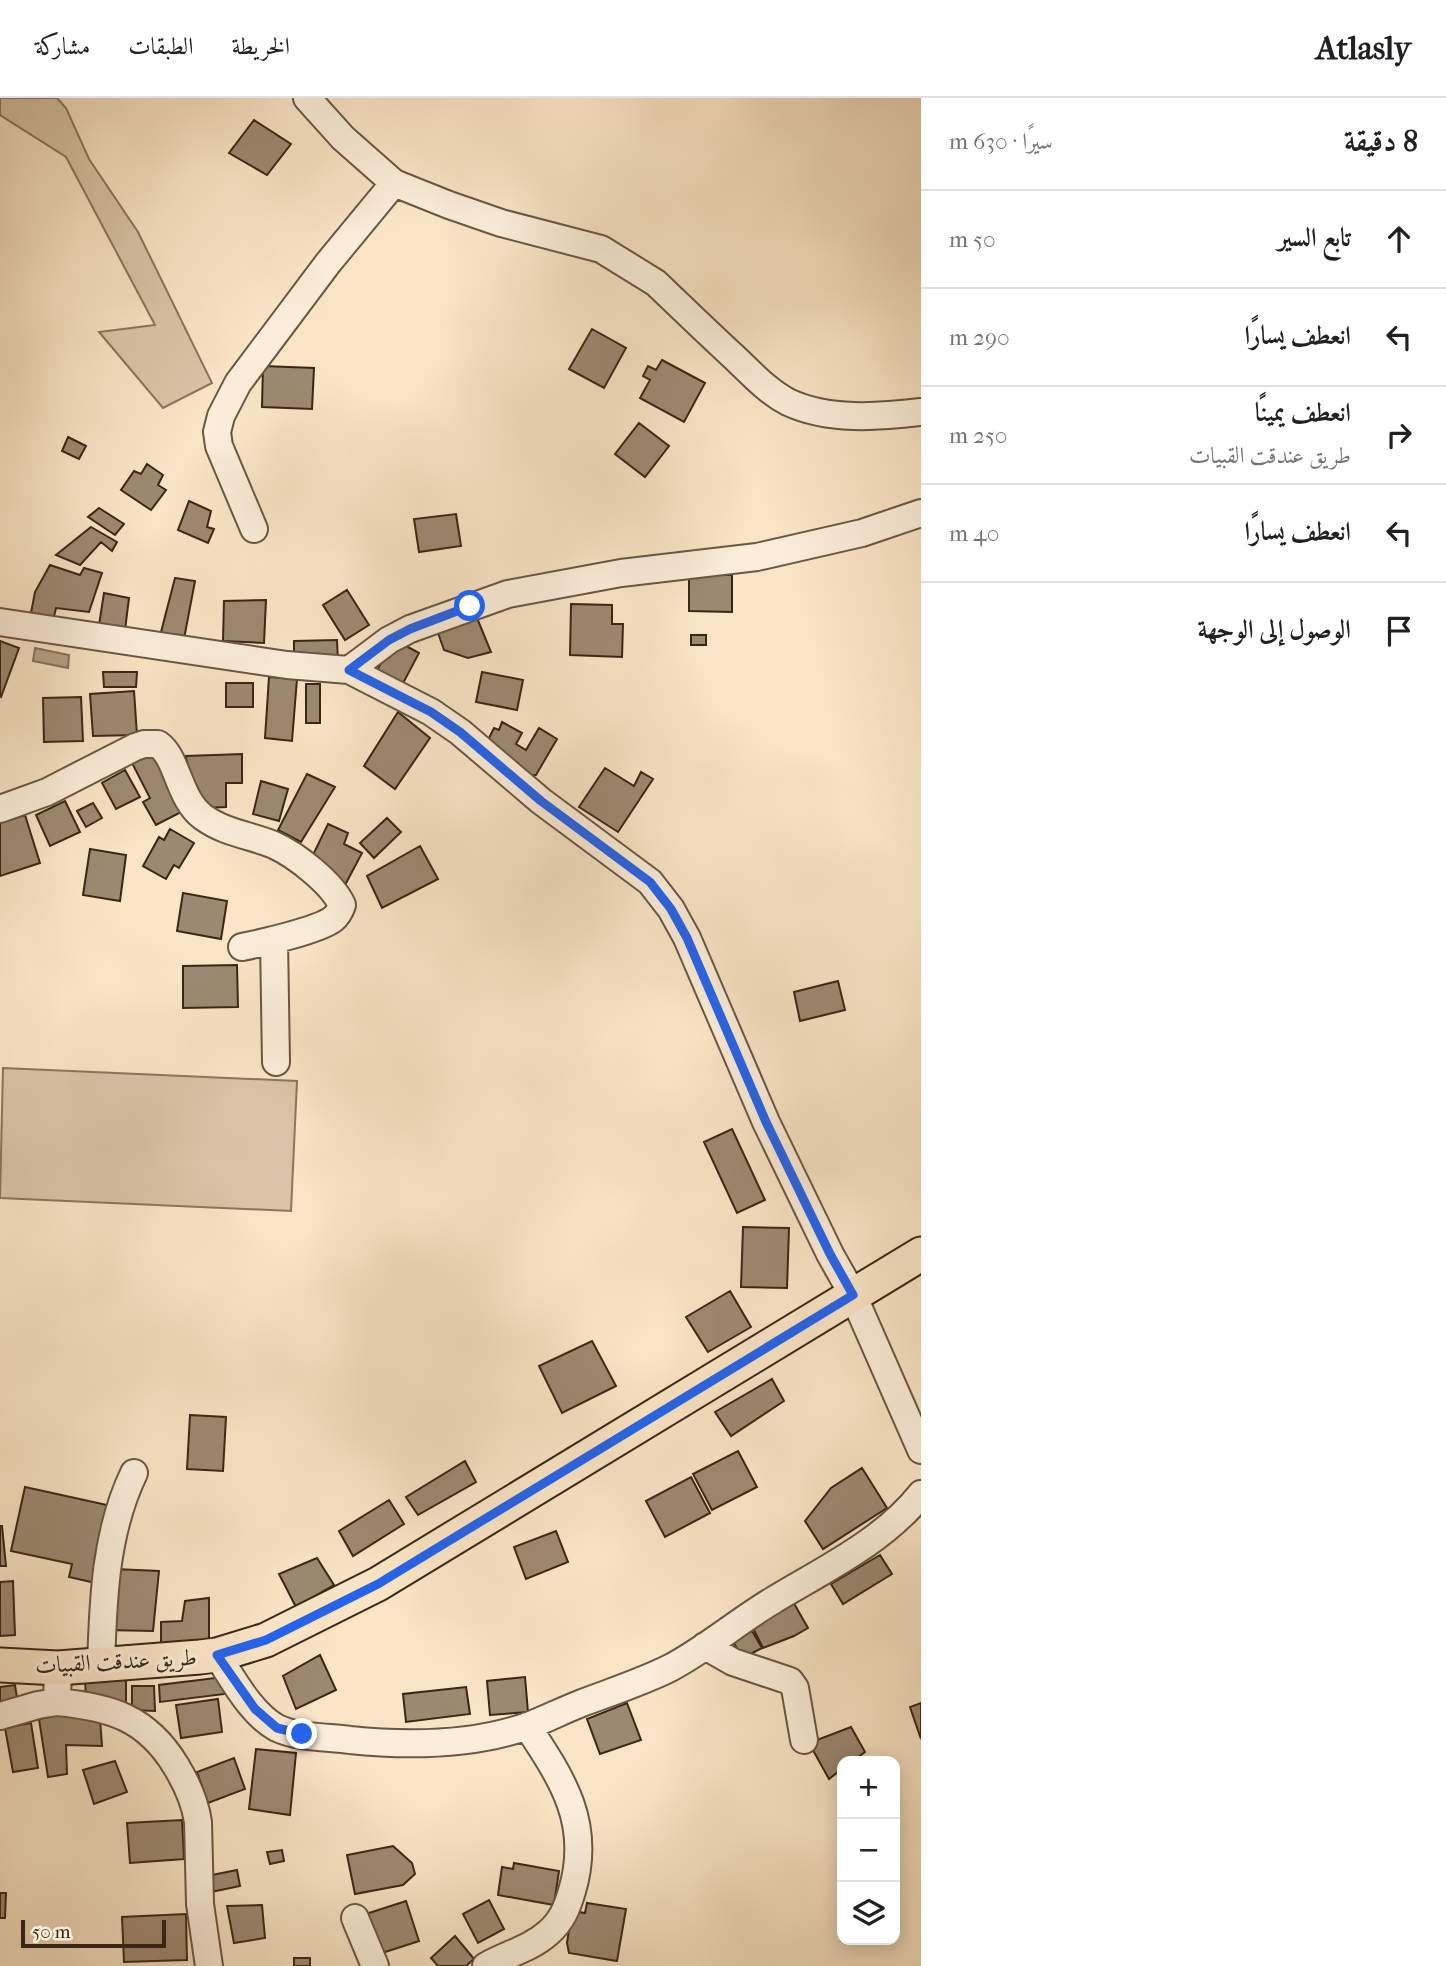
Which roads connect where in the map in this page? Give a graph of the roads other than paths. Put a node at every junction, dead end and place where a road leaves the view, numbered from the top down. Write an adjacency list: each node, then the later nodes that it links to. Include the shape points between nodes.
1 (307, 98): 2 (street)
2 (394, 183): 3 (street, via 501,223 601,250 656,283 766,388 789,402 848,415); 5 (street, via 238,383 221,416 219,446)
3 (921, 412)
4 (921, 513): 7 (street, via 862,533 757,557 621,573 508,594 410,629)
5 (254, 529)
6 (0, 622): 7 (street)
7 (349, 670): 13 (street, via 460,732 541,801 650,882 687,938 766,1122)
8 (0, 809): 9 (street, via 47,792 135,747 158,744 200,815 230,832 287,853 337,895 342,905 334,919)
9 (274, 940): 10 (street); 11 (street)
10 (242, 947)
11 (276, 1062)
12 (921, 1254): 13 (main road, طريق عندقت القبيات)
13 (853, 1295): 14 (street); 18 (main road, طريق عندقت القبيات, via 378,1584 266,1640)
14 (921, 1450)
15 (134, 1473): 20 (street, via 112,1538)
16 (921, 1494): 17 (street, via 888,1527 847,1556)
17 (705, 1646): 24 (street, via 638,1682); 25 (street, via 733,1662 790,1681)
18 (217, 1655): 20 (main road, طريق عندقت القبيات); 24 (street, via 255,1709 277,1728 302,1734 419,1743 476,1738)
19 (0, 1665): 21 (main road, طريق عندقت القبيات)
20 (101, 1666): 21 (main road, طريق عندقت القبيات)
21 (58, 1668): 22 (street)
22 (57, 1702): 23 (street); 27 (street, via 122,1715 164,1746 184,1778 198,1822 200,1904)
23 (0, 1716)
24 (527, 1726): 29 (street, via 557,1771 572,1805 580,1845 578,1873 567,1908 551,1931)
25 (804, 1741)
26 (355, 1918): 28 (street)
27 (209, 1966)
28 (375, 1966)
29 (486, 1966)

